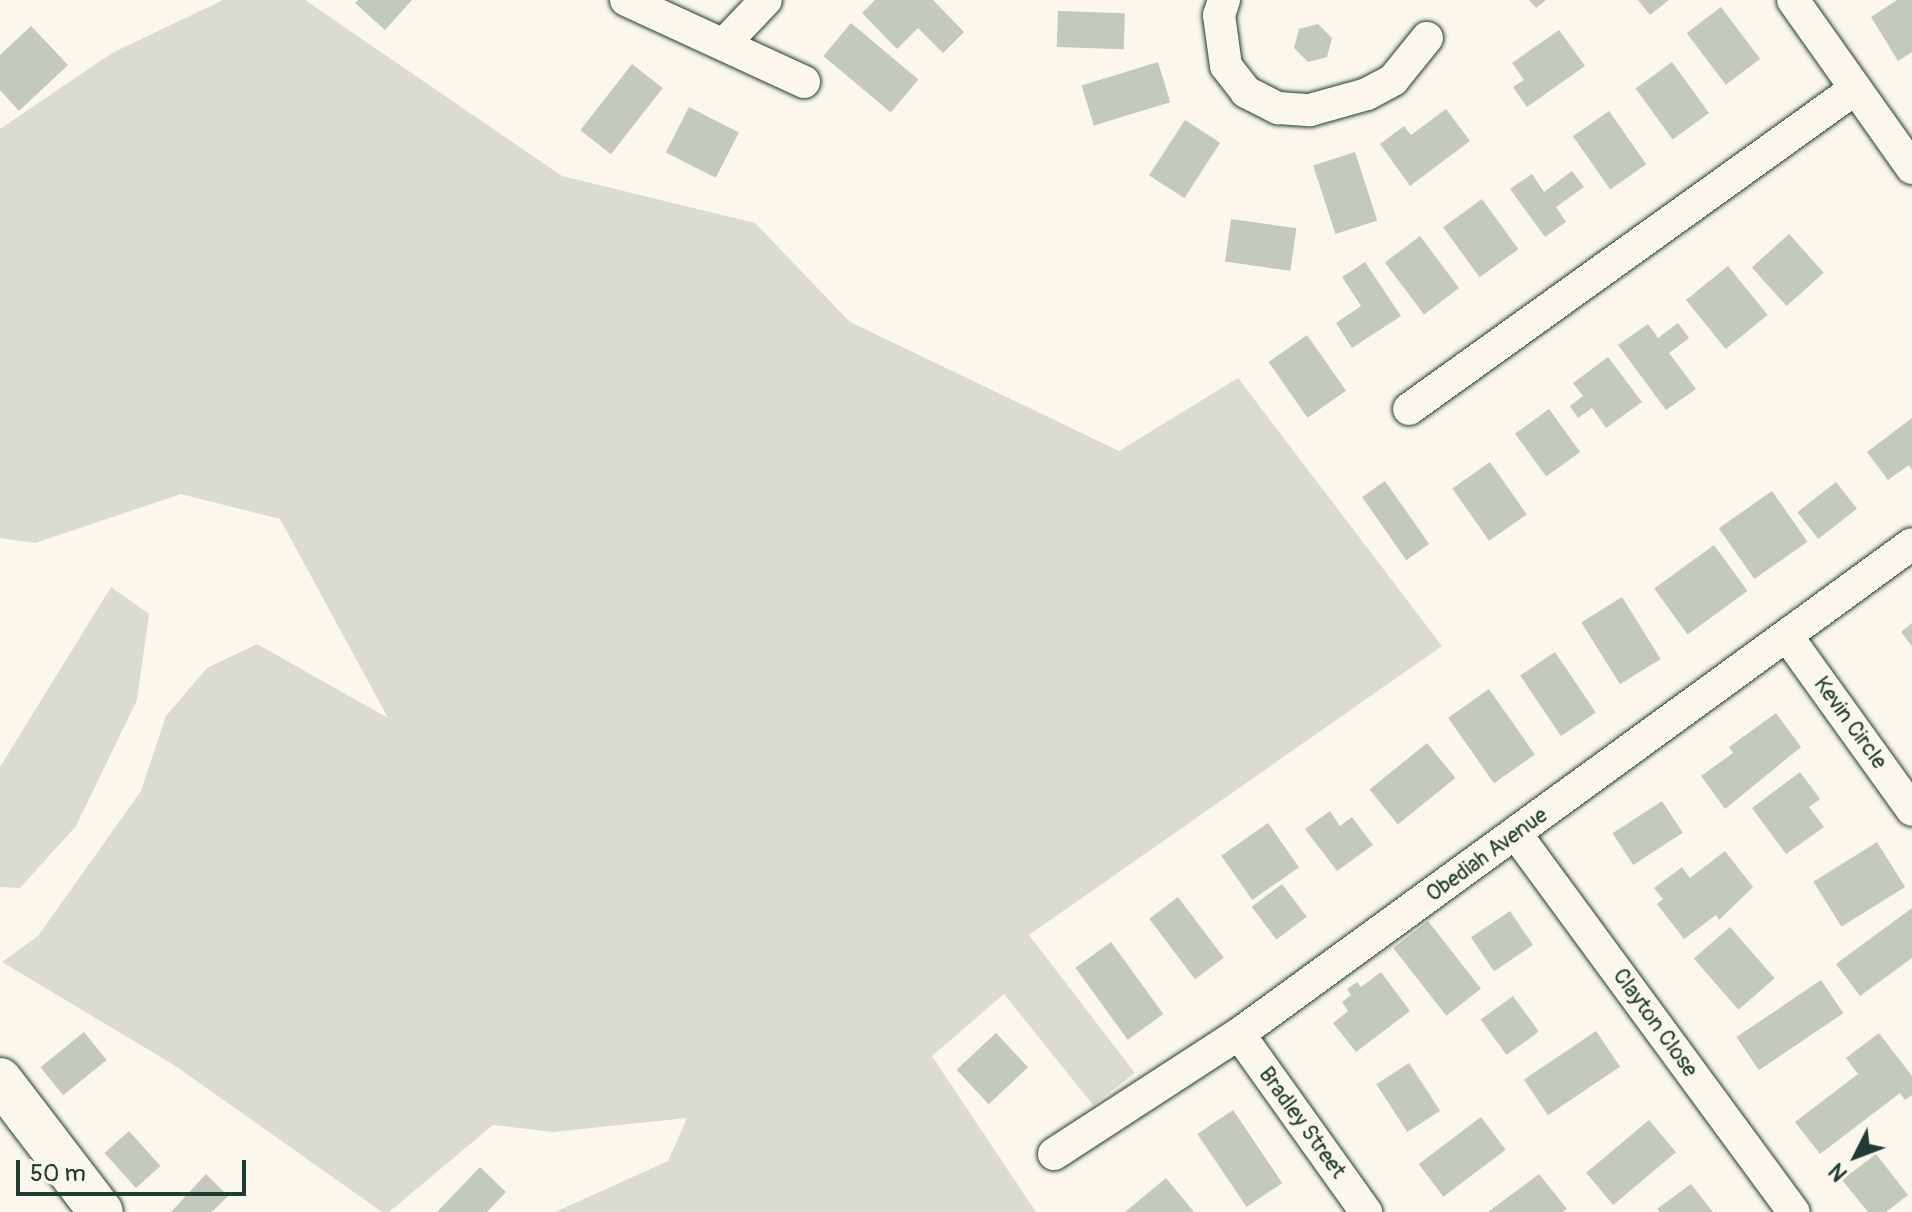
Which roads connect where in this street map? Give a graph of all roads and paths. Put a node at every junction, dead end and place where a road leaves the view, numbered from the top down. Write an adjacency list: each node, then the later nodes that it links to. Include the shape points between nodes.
1 (626, 0): 6 (street)
2 (766, 0): 6 (street)
3 (1224, 0): 5 (street, via 1219,15 1226,66 1246,92 1278,108 1310,110 1367,94 1393,80)
4 (1793, 0): 8 (street)
5 (1427, 38)
6 (725, 43): 7 (street)
7 (804, 82)
8 (1855, 89): 9 (street); 10 (street)
9 (1912, 168)
10 (1409, 409)
11 (1912, 544): 12 (street, Obediah Avenue)
12 (1787, 636): 13 (street, Kevin Circle); 14 (street, Obediah Avenue)
13 (1912, 810)
14 (1516, 834): 15 (street, Obediah Avenue); 20 (street, Clayton Close)
15 (1239, 1034): 17 (street, Obediah Avenue); 19 (street, Bradley Street)
16 (2, 1085): 18 (main road)
17 (1054, 1154)
18 (101, 1212)
19 (1366, 1212)
20 (1794, 1212)

